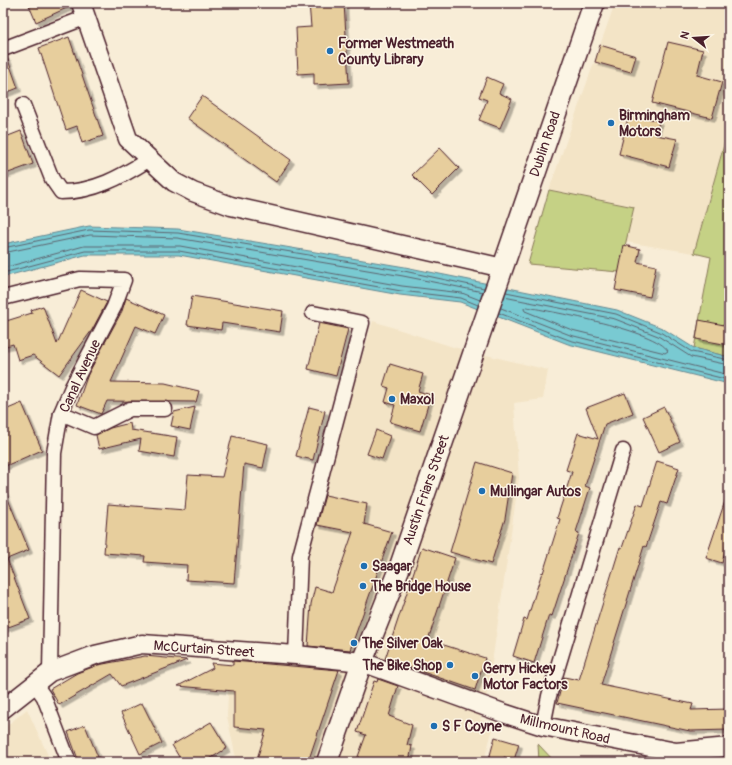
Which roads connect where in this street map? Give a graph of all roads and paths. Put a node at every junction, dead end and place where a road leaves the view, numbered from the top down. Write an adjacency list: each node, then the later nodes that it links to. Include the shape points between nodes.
1 (594, 3): 6 (main road, Dublin Road)
2 (84, 10): 3 (street); 5 (street, via 128,139)
3 (3, 49)
4 (23, 105): 5 (street, via 52,179 60,192 75,192 116,180)
5 (148, 160): 6 (street, via 174,182 232,206)
6 (500, 277): 9 (main road, Dublin Road)
7 (3, 298): 11 (street, Canal Avenue, via 80,279 124,280 114,307)
8 (313, 313): 13 (street, via 362,323 300,556)
9 (481, 330): 14 (main road, Austin Friars Street, via 399,569)
10 (165, 409): 11 (street, via 130,409 94,427)
11 (61, 413): 15 (street, Canal Avenue, via 54,453)
12 (623, 451): 18 (street, via 549,696)
13 (296, 655): 14 (street, McCurtain Street); 15 (street, McCurtain Street, via 142,644 95,655)
14 (362, 662): 18 (street, Millmount Road, via 503,714); 21 (main road, Austin Friars Street)
15 (50, 672): 16 (street, McCurtain Street)
16 (34, 684): 17 (street, McCurtain Street); 20 (street, via 44,697)
17 (3, 709)
18 (543, 726): 19 (street, Millmount Road, via 676,752)
19 (729, 747)
20 (69, 762)
21 (327, 762)

